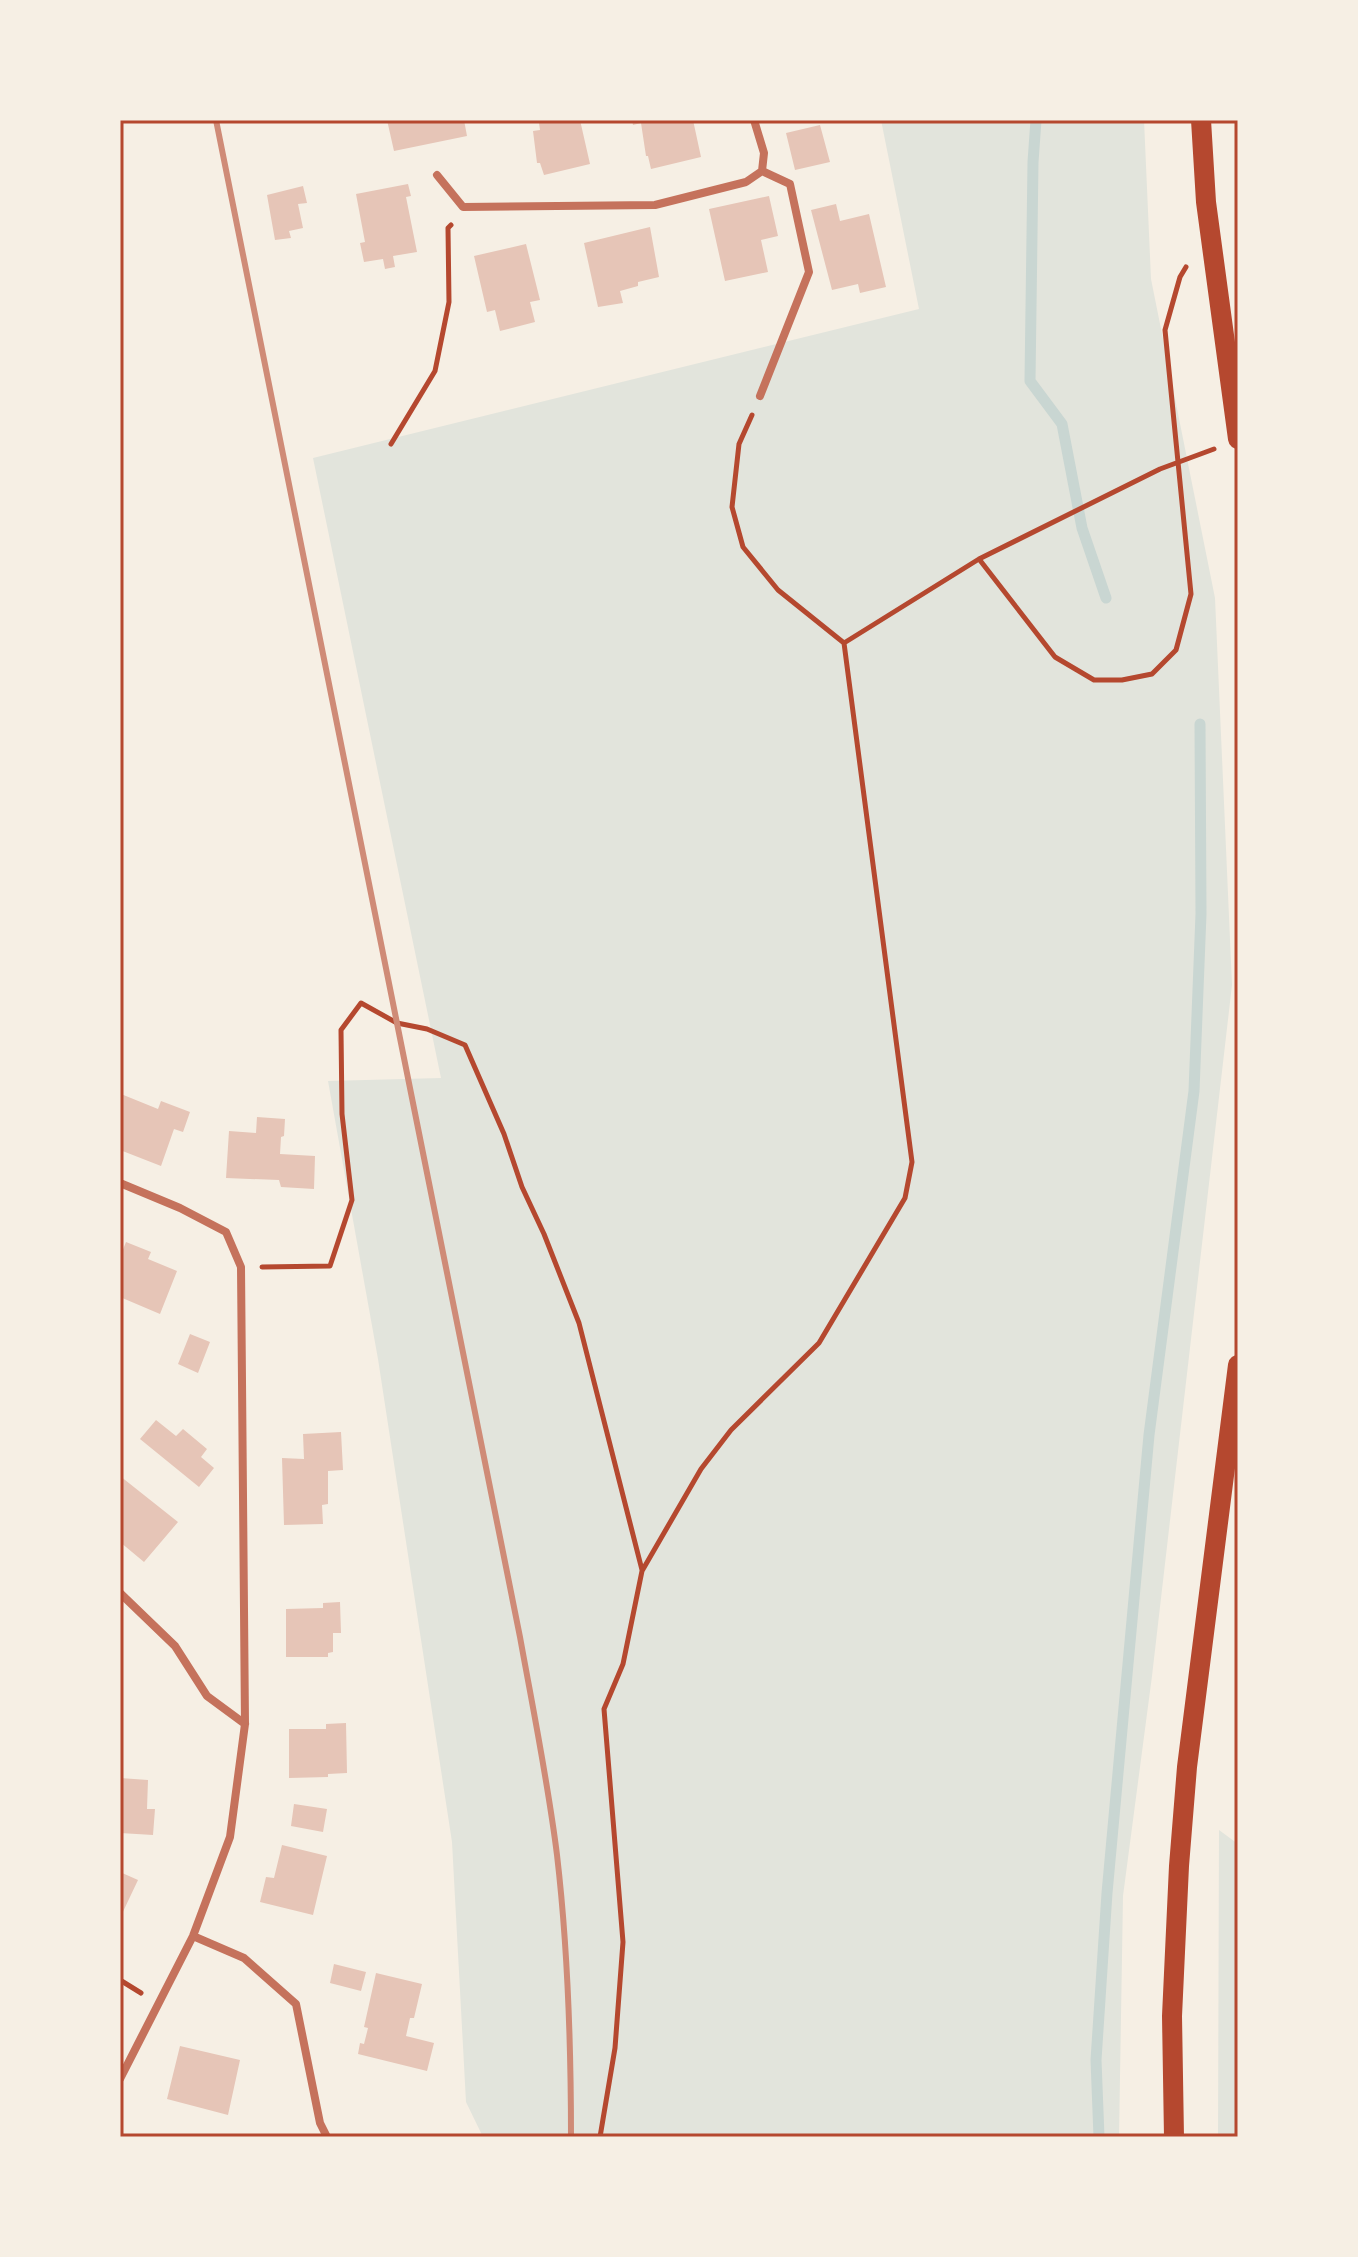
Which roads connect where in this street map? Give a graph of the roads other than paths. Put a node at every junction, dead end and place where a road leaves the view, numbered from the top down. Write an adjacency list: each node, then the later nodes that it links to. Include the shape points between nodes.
1 (754, 120): 3 (street, via 764,153)
2 (1201, 120): 6 (main road, via 1206,202)
3 (762, 171): 4 (street, via 746,182 655,205 463,207); 5 (street, via 790,184 809,272)
4 (437, 175)
5 (760, 396)
6 (1238, 439)
7 (120, 1183): 10 (street, via 226,1232 241,1267)
8 (1238, 1365): 14 (main road, via 1184,1795 1172,2016)
9 (120, 1593): 10 (street, via 175,1646 207,1696)
10 (245, 1724): 11 (street, via 230,1837)
11 (193, 1936): 12 (street); 13 (street, via 244,1958 296,2004)
12 (120, 2079)
13 (327, 2137)
14 (1174, 2137)

